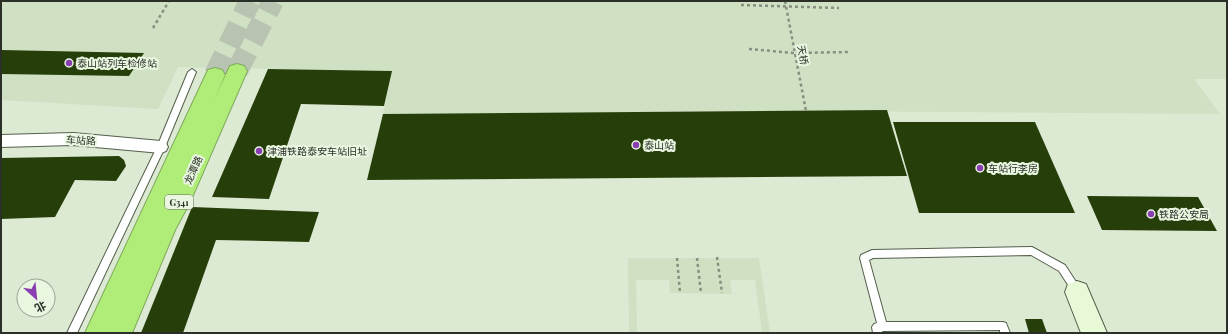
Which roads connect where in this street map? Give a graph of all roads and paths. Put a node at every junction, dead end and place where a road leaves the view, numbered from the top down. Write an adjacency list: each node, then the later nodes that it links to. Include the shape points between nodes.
1 (169, 1): 6 (path)
2 (785, 1): 4 (path, 天桥)
3 (740, 5): 4 (path)
4 (786, 7): 5 (path); 9 (path, 天桥)
5 (839, 8)
6 (153, 28)
7 (749, 49): 9 (path)
8 (850, 52): 9 (path)
9 (794, 53): 13 (path, 天桥)
10 (237, 71): 33 (highway, 龙潭路 / G341, via 179,202 165,225)
11 (192, 72): 15 (lane)
12 (215, 75): 32 (highway, 龙潭路 / G341)
13 (806, 111)
14 (1, 141): 15 (street, 车站路, via 73,139)
15 (161, 148): 31 (lane)
16 (718, 257): 22 (path)
17 (677, 258): 21 (path)
18 (697, 258): 20 (path)
19 (1078, 292): 23 (lane, via 1062,268 1032,251 872,254 864,258); 35 (street)
20 (701, 293)
21 (680, 294)
22 (722, 294)
23 (881, 330): 24 (lane)
24 (894, 330): 25 (lane)
25 (911, 330): 26 (lane)
26 (932, 330): 27 (lane)
27 (949, 330): 28 (lane)
28 (962, 330): 29 (lane)
29 (977, 330): 30 (lane)
30 (991, 330): 34 (lane, via 1003,326)
31 (72, 333)
32 (98, 333)
33 (119, 333)
34 (1005, 333)
35 (1094, 333)

